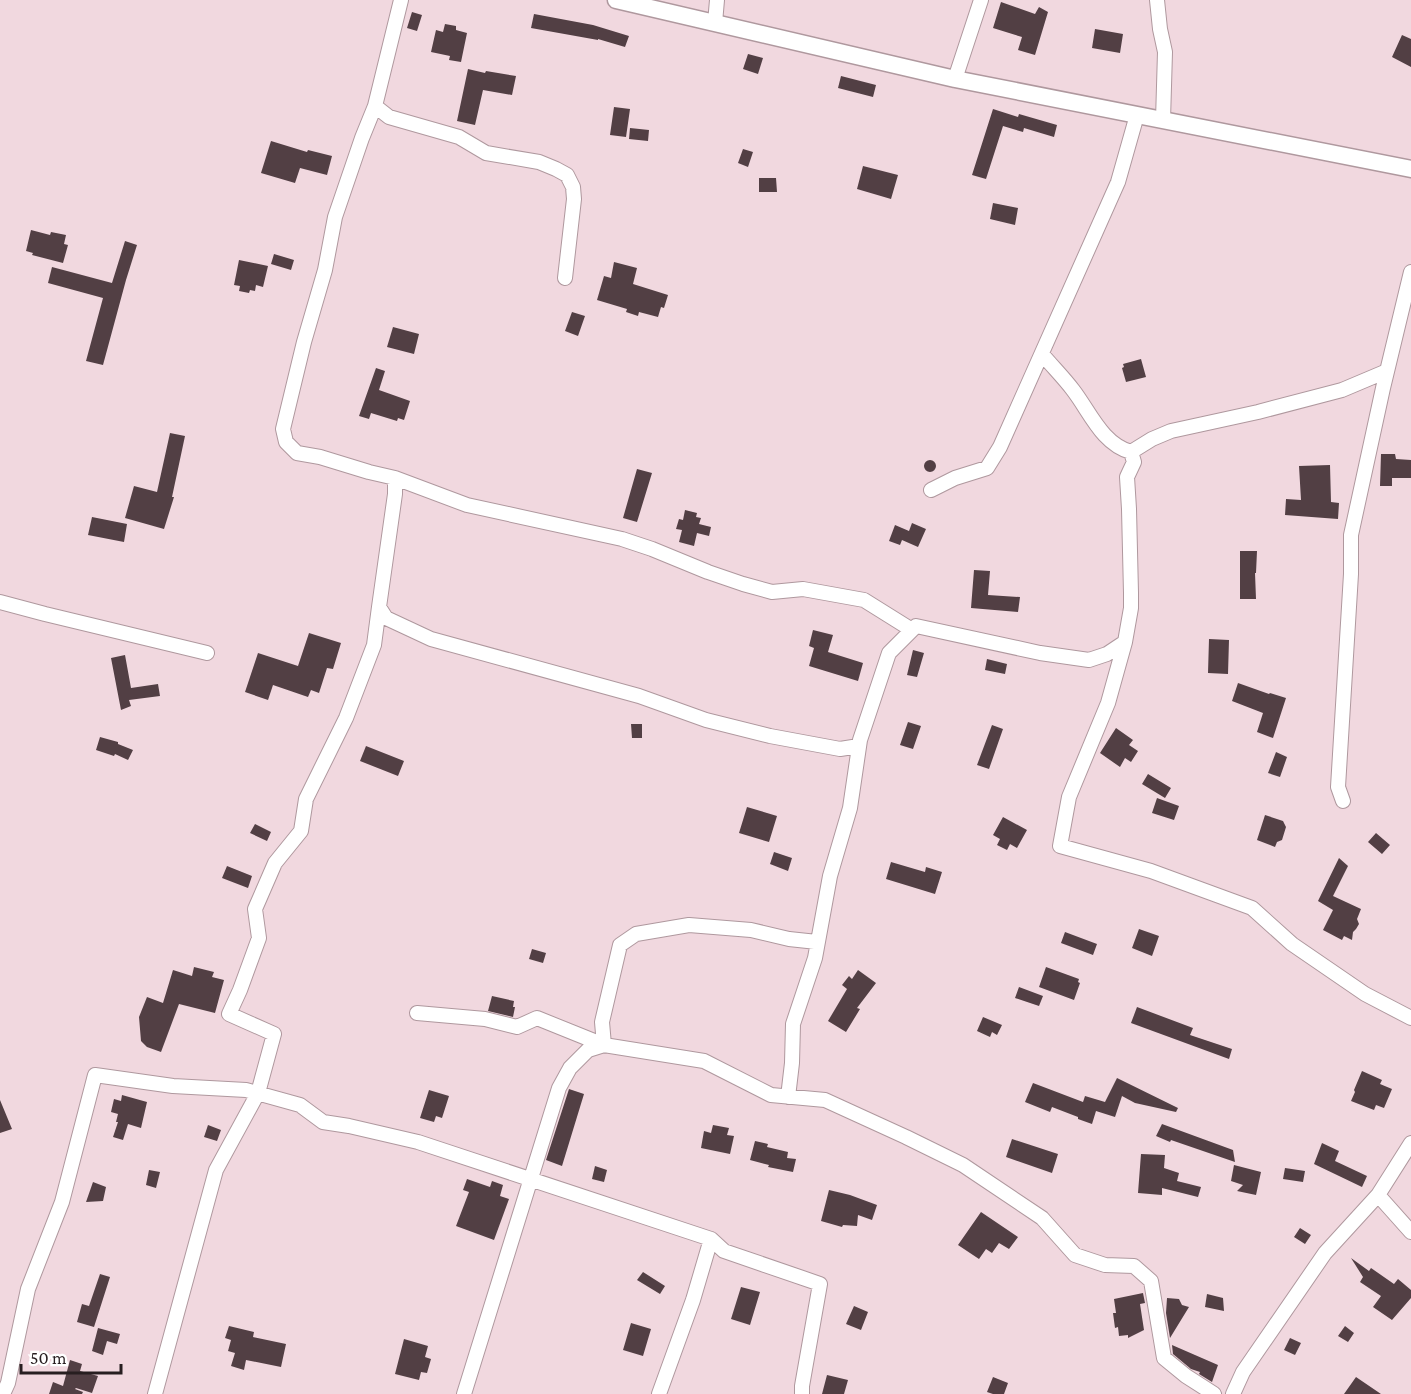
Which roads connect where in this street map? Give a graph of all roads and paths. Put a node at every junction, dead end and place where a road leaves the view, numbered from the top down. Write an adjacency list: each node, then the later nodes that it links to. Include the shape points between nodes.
1 (401, 0): 8 (street)
2 (616, 0): 6 (street)
3 (717, 0): 6 (street)
4 (981, 0): 7 (street)
5 (1157, 0): 10 (street, via 1165,52)
6 (715, 23): 7 (street)
7 (955, 79): 9 (street)
8 (375, 106): 13 (street, via 389,117 459,137 486,153 539,162 567,175 574,199); 17 (street, via 335,216 283,429 286,442 297,453)
9 (1137, 115): 10 (street); 14 (street, via 1118,182)
10 (1163, 120): 11 (street)
11 (1411, 170)
12 (1411, 272): 15 (street)
13 (565, 278)
14 (1042, 354): 16 (street, via 1074,391 1096,425 1120,449); 18 (street, via 987,468)
15 (1387, 371): 16 (street, via 1342,390 1171,431); 25 (street, via 1351,535 1338,787)
16 (1131, 452): 22 (street, via 1134,462 1127,477 1131,608)
17 (395, 478): 20 (street); 21 (street, via 467,505 622,539 772,592 803,589 864,600)
18 (931, 490)
19 (0, 602): 23 (street)
20 (379, 607): 24 (street, via 386,618 431,639 639,696 706,720 840,748); 30 (street, via 374,645 346,718 306,799 301,831 275,863 255,909 259,938 229,1014 274,1034)
21 (912, 630): 22 (street, via 916,626 1089,660); 24 (street, via 889,653)
22 (1125, 642): 28 (street, via 1108,703 1070,797 1060,846 1151,871 1252,908 1292,945 1365,994)
23 (207, 653)
24 (859, 746): 26 (street, via 850,808 830,876)
25 (1343, 801)
26 (818, 942): 29 (street, via 751,930 689,925 636,934 620,945 602,1022); 31 (street, via 793,1024)
27 (417, 1013): 29 (street, via 485,1019 517,1027 537,1018)
28 (1411, 1018)
29 (604, 1045): 31 (street, via 704,1061 771,1095); 33 (street, via 588,1050 570,1068 559,1088)
30 (258, 1093): 33 (street, via 300,1105 323,1122 418,1142); 37 (street, via 95,1075 62,1202 28,1289); 38 (street, via 216,1170)
31 (788, 1097): 42 (street, via 825,1100 963,1165 1042,1218 1075,1255 1105,1265 1134,1266 1151,1281 1164,1358)
32 (1411, 1143): 34 (street)
33 (532, 1179): 36 (street); 39 (street)
34 (1378, 1196): 35 (street); 43 (street, via 1325,1253 1243,1372)
35 (1411, 1232)
36 (711, 1239): 40 (street); 41 (street, via 724,1251 820,1284)
37 (3, 1394)
38 (155, 1394)
39 (464, 1394)
40 (659, 1394)
41 (802, 1394)
42 (1215, 1394)
43 (1233, 1394)

